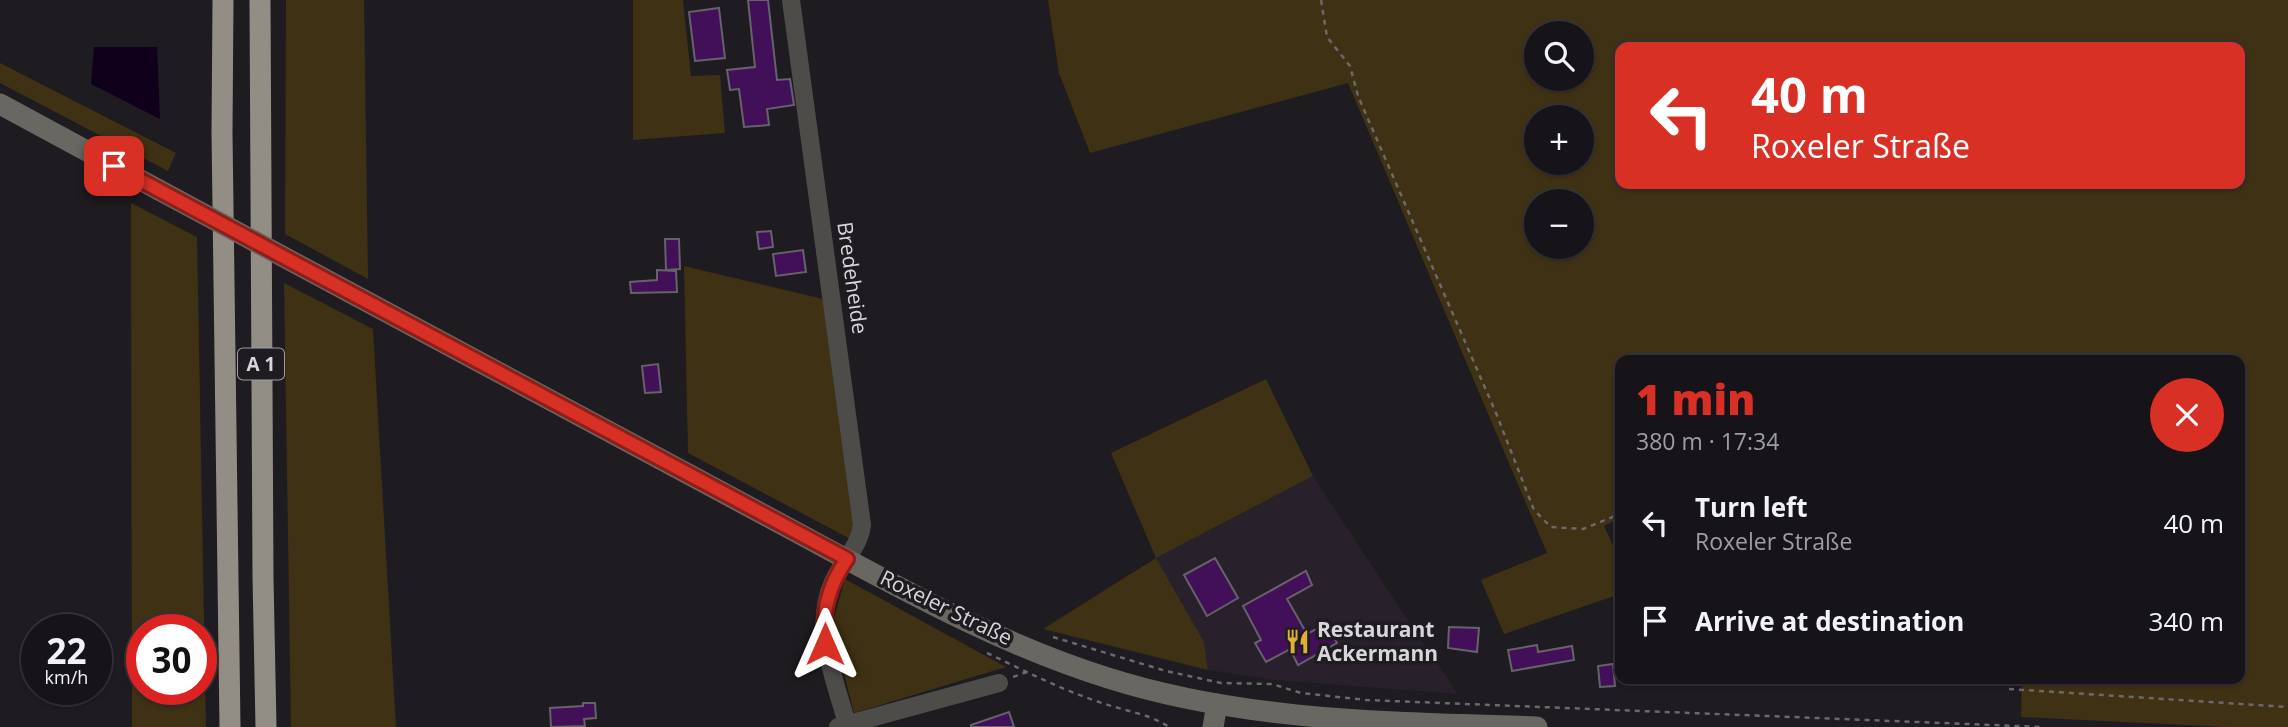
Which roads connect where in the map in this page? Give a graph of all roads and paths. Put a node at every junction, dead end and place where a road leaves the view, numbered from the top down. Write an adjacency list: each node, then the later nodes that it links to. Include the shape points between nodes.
1 (223, 0): 14 (highway, A 1)
2 (260, 0): 15 (highway, A 1)
3 (791, 0): 7 (street, Bredeheide, via 862,525)
4 (1321, 0): 6 (path, via 1327,37 1350,66 1358,96 1534,510 1551,527 1583,528)
5 (0, 104): 7 (main road, Roxeler Straße, bridge)
6 (1615, 516)
7 (847, 559): 11 (main road, Roxeler Straße, via 1047,656 1108,678); 13 (street, Bredeheide, via 832,583 823,619)
8 (1042, 634): 18 (path, via 1221,683 1272,684 1301,693 1366,700)
9 (999, 683): 13 (street)
10 (2009, 689): 12 (path)
11 (1217, 704): 16 (main road); 17 (main road, Roxeler Straße, via 1353,720)
12 (2288, 707)
13 (842, 726)
14 (230, 727)
15 (266, 727)
16 (1213, 727)
17 (1537, 727)
18 (2042, 727)

